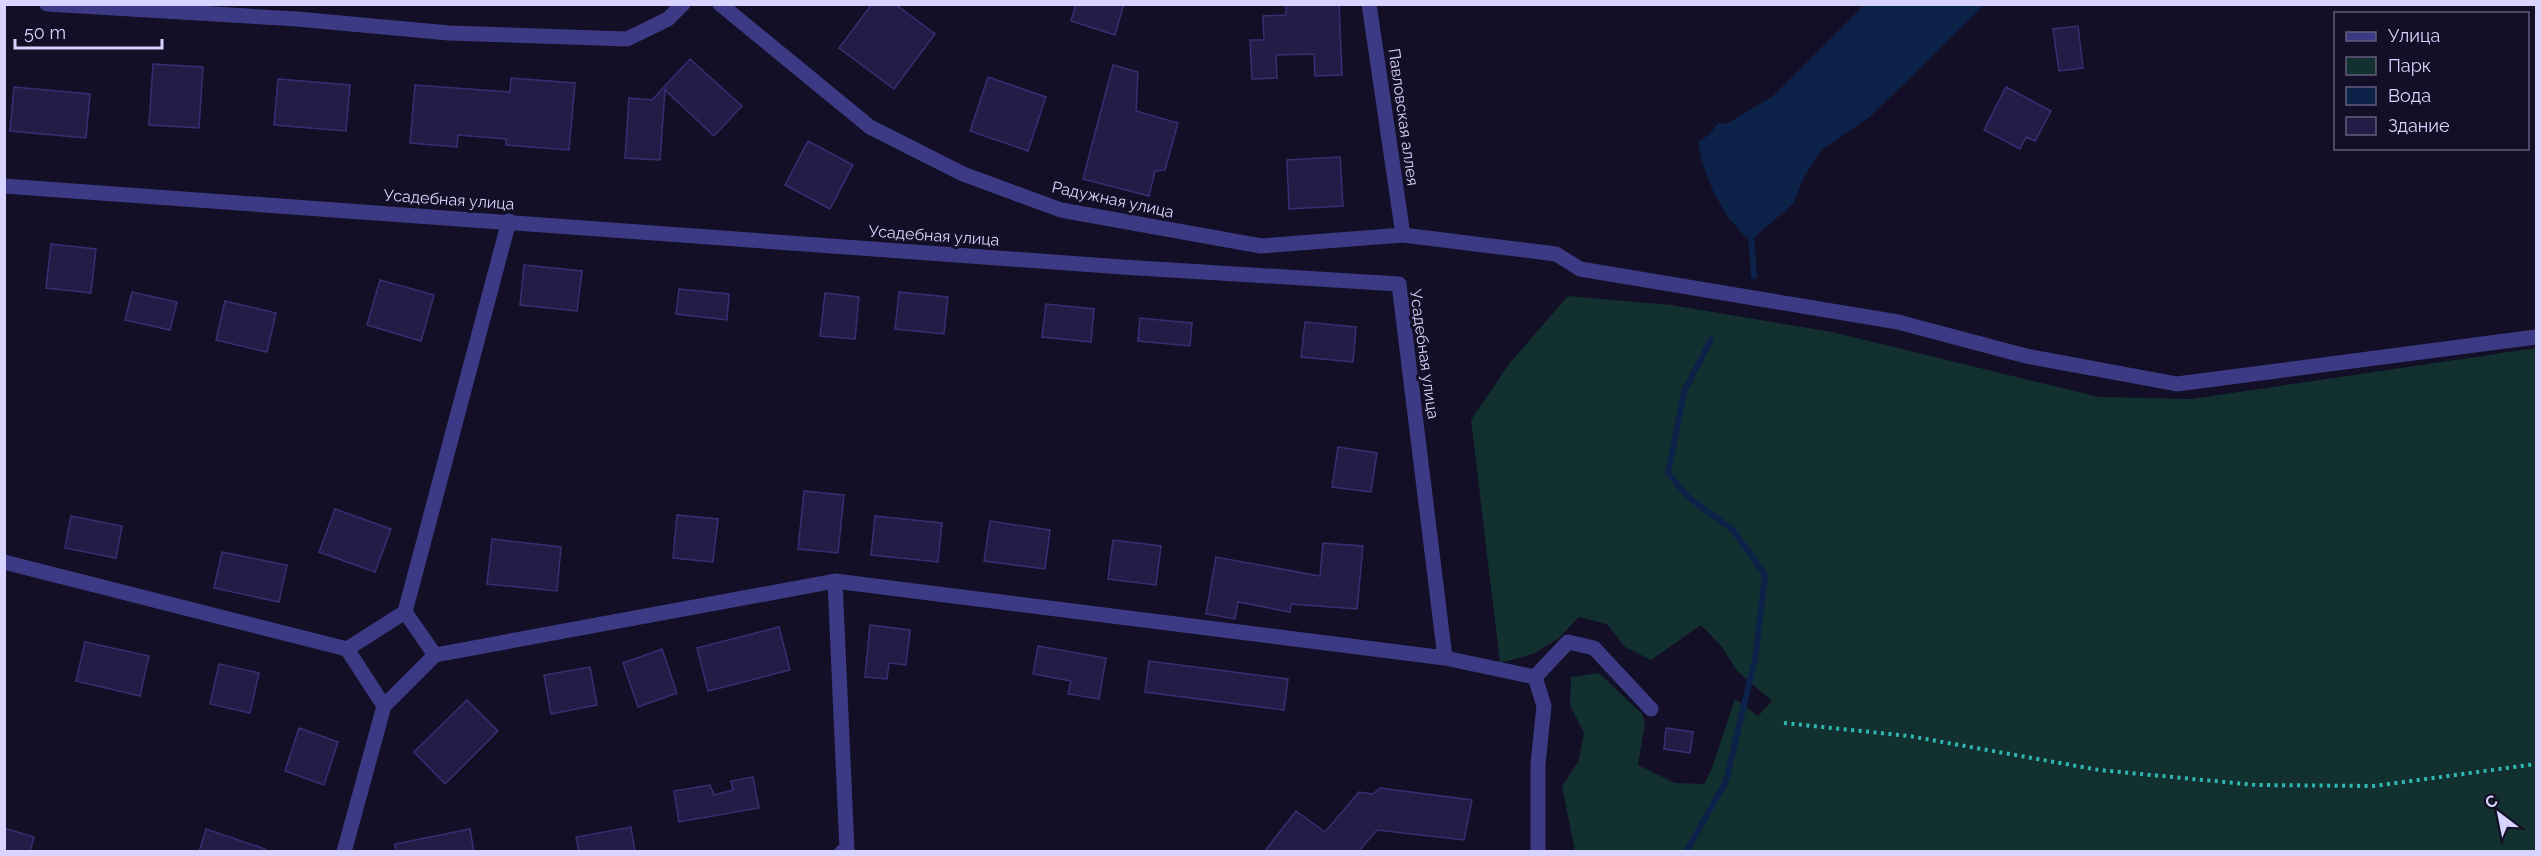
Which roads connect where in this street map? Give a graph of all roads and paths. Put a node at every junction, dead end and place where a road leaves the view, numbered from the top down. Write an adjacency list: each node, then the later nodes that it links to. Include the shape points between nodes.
1 (47, 4): 5 (street)
2 (683, 4): 5 (street, via 668,19 627,39 449,33)
3 (720, 4): 8 (street, Радужная улица, via 870,127 963,174 1061,210 1261,246)
4 (1369, 4): 8 (street, Павловская аллея)
5 (298, 12)
6 (4, 186): 7 (street, Усадебная улица)
7 (509, 221): 12 (street); 15 (street, Усадебная улица, via 1399,284)
8 (1403, 235): 9 (street, Радужная улица, via 1556,254 1580,269 1898,322 2026,356 2178,384)
9 (2536, 337)
10 (4, 562): 13 (street)
11 (835, 580): 14 (street); 15 (street); 22 (street, via 847,850)
12 (405, 612): 13 (street); 14 (street)
13 (346, 649): 17 (street)
14 (435, 655): 17 (street)
15 (1445, 658): 16 (street)
16 (1535, 677): 18 (street, via 1568,642 1594,648); 23 (street, via 1544,706 1538,764)
17 (384, 706): 21 (street)
18 (1651, 710)
19 (1784, 723): 20 (path, via 1909,736 2099,770 2256,785 2374,786)
20 (2536, 764)
21 (345, 852)
22 (842, 852)
23 (1538, 852)

